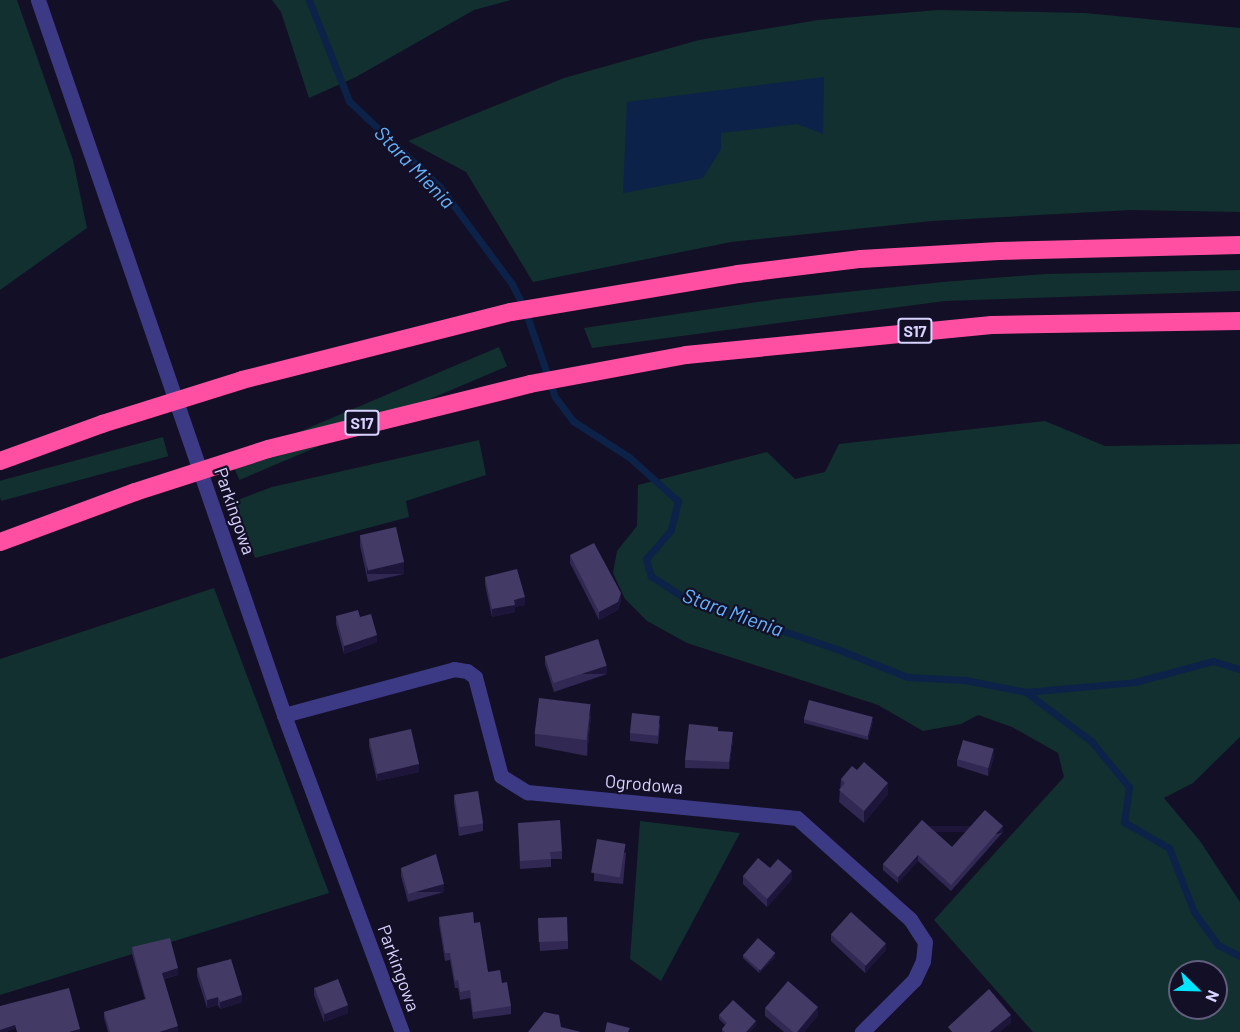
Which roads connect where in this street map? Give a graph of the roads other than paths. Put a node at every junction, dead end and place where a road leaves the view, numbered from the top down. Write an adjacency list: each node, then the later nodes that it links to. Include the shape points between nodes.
1 (38, 0): 6 (street, Parkingowa)
2 (1240, 245): 4 (highway, bridge, via 1011,250 861,259 603,295 426,331 242,380)
3 (1240, 321): 5 (highway, S17, bridge, via 992,325 776,344 592,372 456,400 268,449)
4 (0, 461)
5 (0, 542)
6 (284, 715): 7 (street, Parkingowa); 8 (street, Ogrodowa, via 454,669 467,671 475,677 501,776 527,792 797,818 909,919 925,942 923,961 914,980)
7 (402, 1032)
8 (862, 1032)

